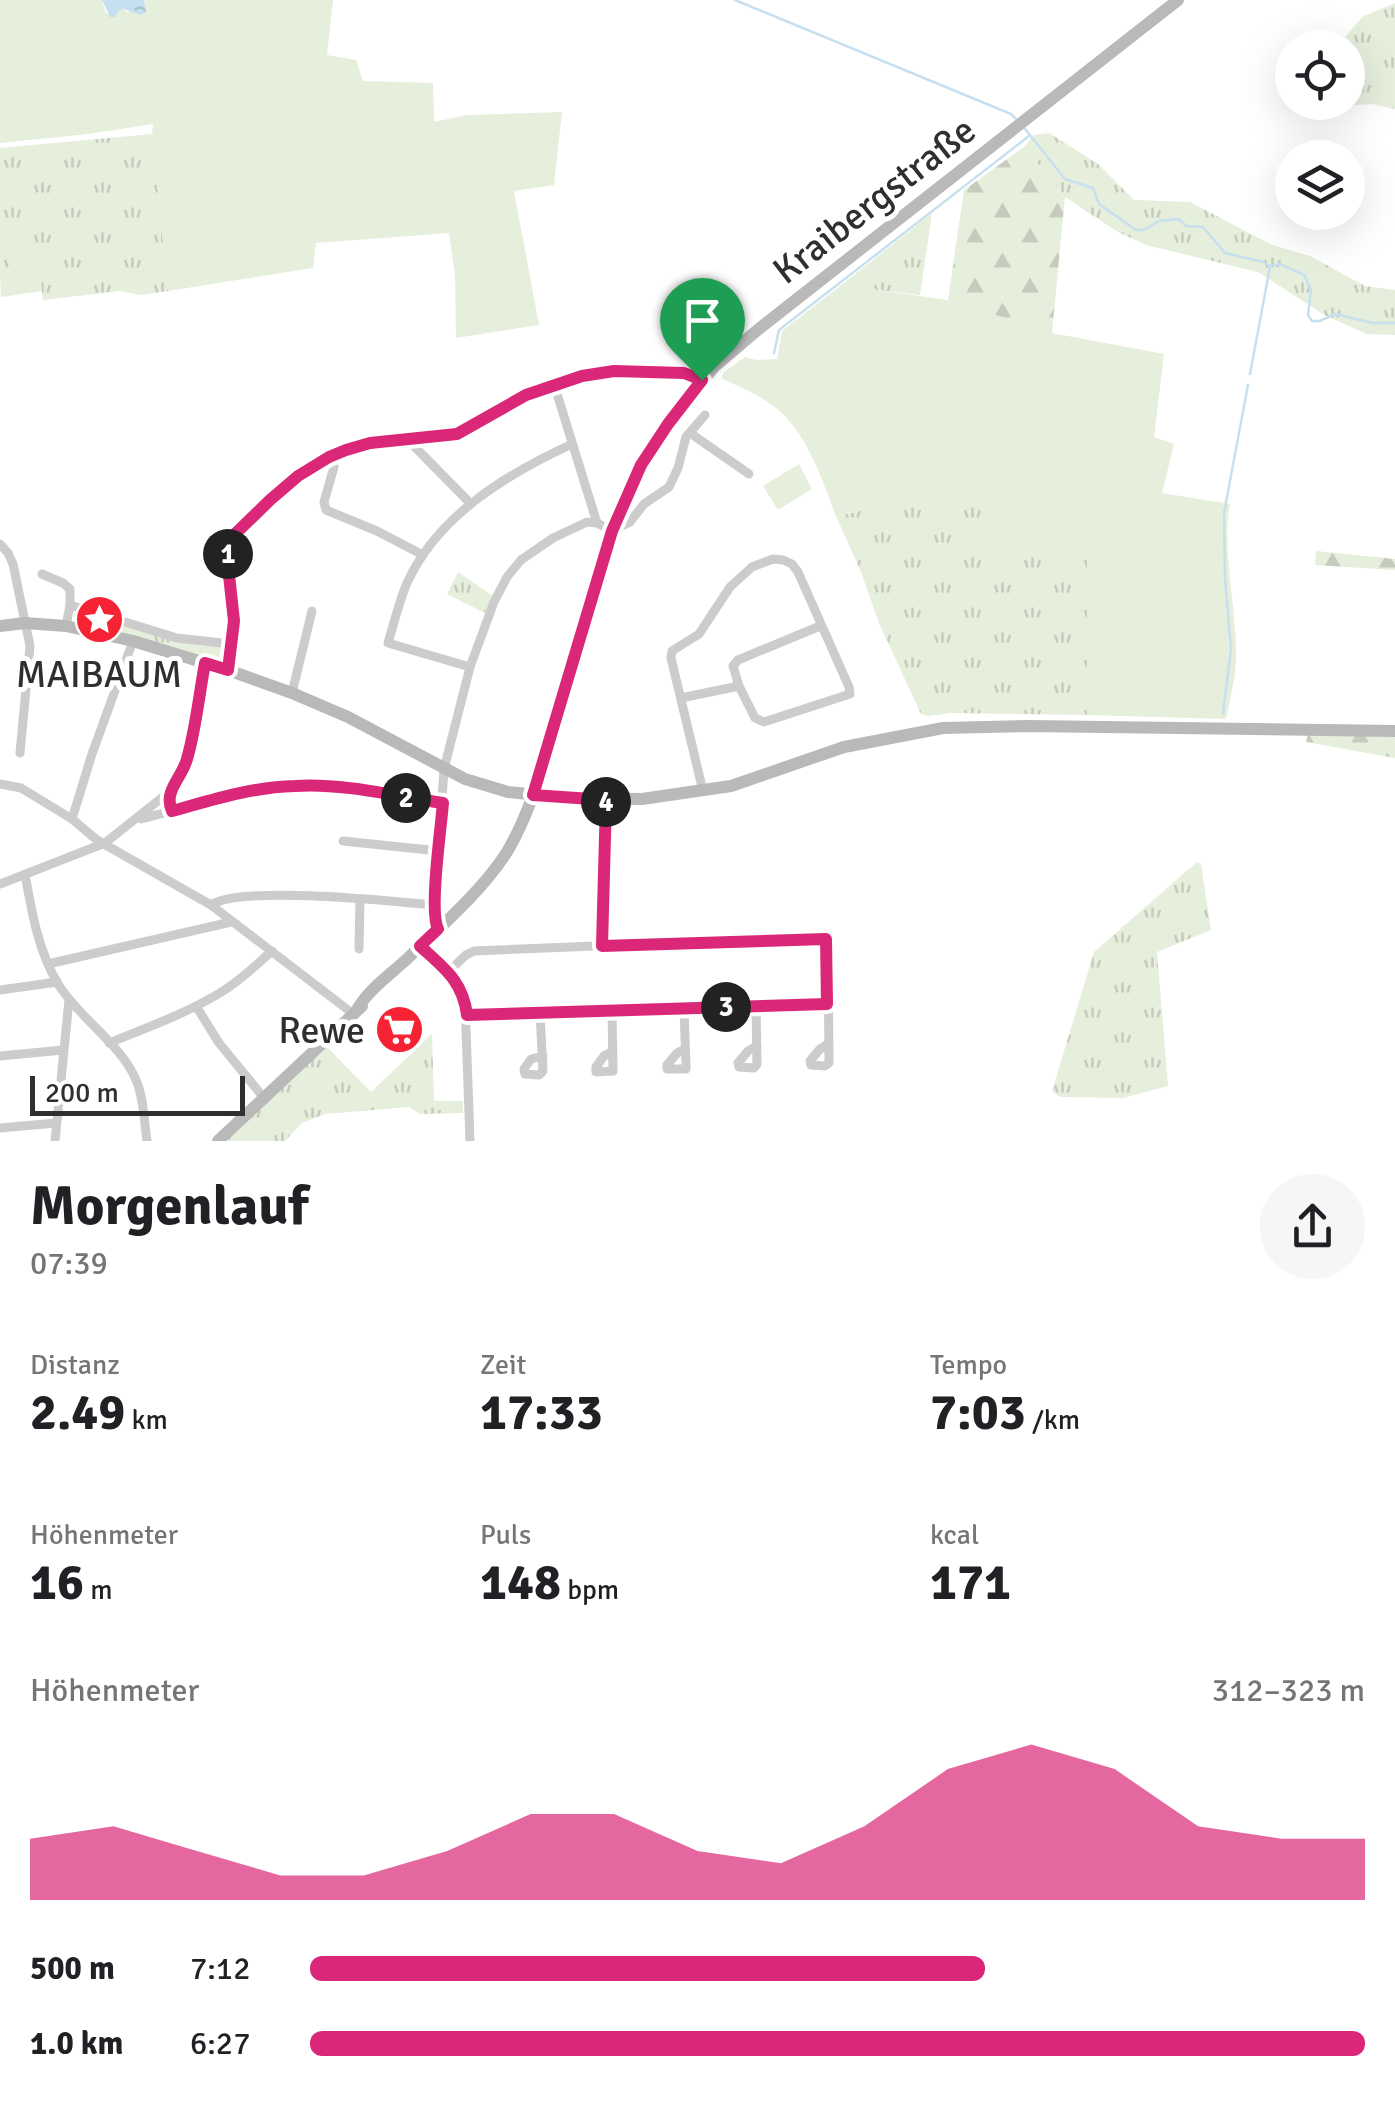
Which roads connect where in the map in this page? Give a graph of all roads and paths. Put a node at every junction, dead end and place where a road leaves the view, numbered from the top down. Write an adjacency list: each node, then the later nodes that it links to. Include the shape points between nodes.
1 (1178, 0): 2 (street, Kraibergstraße)
2 (702, 380): 3 (street, via 684,373 614,371); 12 (street, Kraibergstraße, via 641,465)
3 (554, 384): 6 (street, via 457,434); 7 (street)
4 (705, 416): 5 (street)
5 (690, 433): 9 (street); 12 (street, via 668,487)
6 (408, 440): 8 (street, via 370,443); 10 (street)
7 (572, 444): 10 (street); 11 (street)
8 (329, 457): 14 (street, via 334,468 326,510); 23 (street, via 270,500 229,545)
9 (749, 474)
10 (471, 504): 14 (street)
11 (597, 523): 12 (street); 25 (street, via 554,538 521,560 494,602)
12 (612, 531): 36 (street, Kraibergstraße)
13 (0, 544): 18 (street, via 12,564)
14 (424, 555): 25 (street, via 388,643)
15 (42, 574): 16 (street, via 70,589)
16 (70, 604): 20 (street); 23 (street, via 177,638)
17 (312, 611): 28 (street)
18 (25, 623): 19 (street); 20 (street); 31 (street, via 30,655)
19 (0, 626)
20 (66, 626): 22 (street)
21 (820, 626): 27 (street, via 738,660 733,672); 27 (street, via 850,694 764,722 755,718); 29 (street, via 796,568 773,559 752,567 699,634 672,651)
22 (133, 642): 24 (street); 40 (street)
23 (232, 644): 26 (street)
24 (205, 663): 26 (street); 35 (street, via 187,761)
25 (470, 667): 32 (street)
26 (228, 670): 28 (street)
27 (739, 686): 29 (street)
28 (292, 692): 32 (street)
29 (681, 698): 34 (street)
30 (1395, 731): 34 (street, via 962,726 857,744)
31 (20, 753)
32 (444, 769): 36 (street, via 484,786); 38 (street)
33 (0, 784): 40 (street, via 21,788)
34 (703, 791): 37 (street)
35 (169, 792): 39 (street); 41 (street)
36 (533, 795): 37 (street); 51 (street, Kraibergstraße, via 506,854)
37 (606, 800): 53 (street)
38 (443, 803): 39 (street, via 298,785); 44 (street)
39 (172, 811): 41 (street)
40 (72, 819): 43 (street)
41 (137, 820): 43 (street)
42 (344, 841): 44 (street)
43 (105, 843): 45 (street); 49 (street)
44 (439, 852): 48 (street)
45 (25, 874): 46 (street); 56 (street)
46 (0, 884)
47 (360, 899): 48 (street); 49 (street, via 235,896); 54 (street)
48 (434, 905): 51 (street)
49 (211, 906): 50 (street)
50 (232, 922): 55 (street); 56 (street)
51 (438, 929): 52 (street, Kraibergstraße)
52 (420, 946): 57 (street); 65 (street, Kraibergstraße)
53 (602, 946): 57 (street, via 474,952); 61 (street, via 826,939)
54 (359, 950)
55 (272, 951): 62 (street); 65 (street)
56 (48, 964): 58 (street)
57 (448, 972): 68 (street, via 462,990)
58 (57, 982): 59 (street); 60 (street)
59 (0, 990)
60 (69, 1000): 69 (street); 73 (street)
61 (827, 1004): 63 (street); 70 (street)
62 (196, 1006): 69 (street); 77 (street)
63 (756, 1006): 64 (street); 71 (street)
64 (684, 1008): 66 (street); 72 (street)
65 (355, 1010): 77 (street, Kraibergstraße)
66 (612, 1010): 67 (street); 74 (street)
67 (540, 1012): 68 (street); 76 (street)
68 (467, 1015): 83 (street)
69 (109, 1043): 81 (street, via 138,1084)
70 (828, 1044)
71 (757, 1046)
72 (685, 1049)
73 (63, 1050): 75 (street); 78 (street)
74 (614, 1051)
75 (0, 1056)
76 (542, 1056)
77 (264, 1098): 82 (street, Kraibergstraße)
78 (56, 1123): 79 (street); 80 (street)
79 (0, 1128)
80 (54, 1141)
81 (147, 1141)
82 (218, 1141)
83 (470, 1141)

